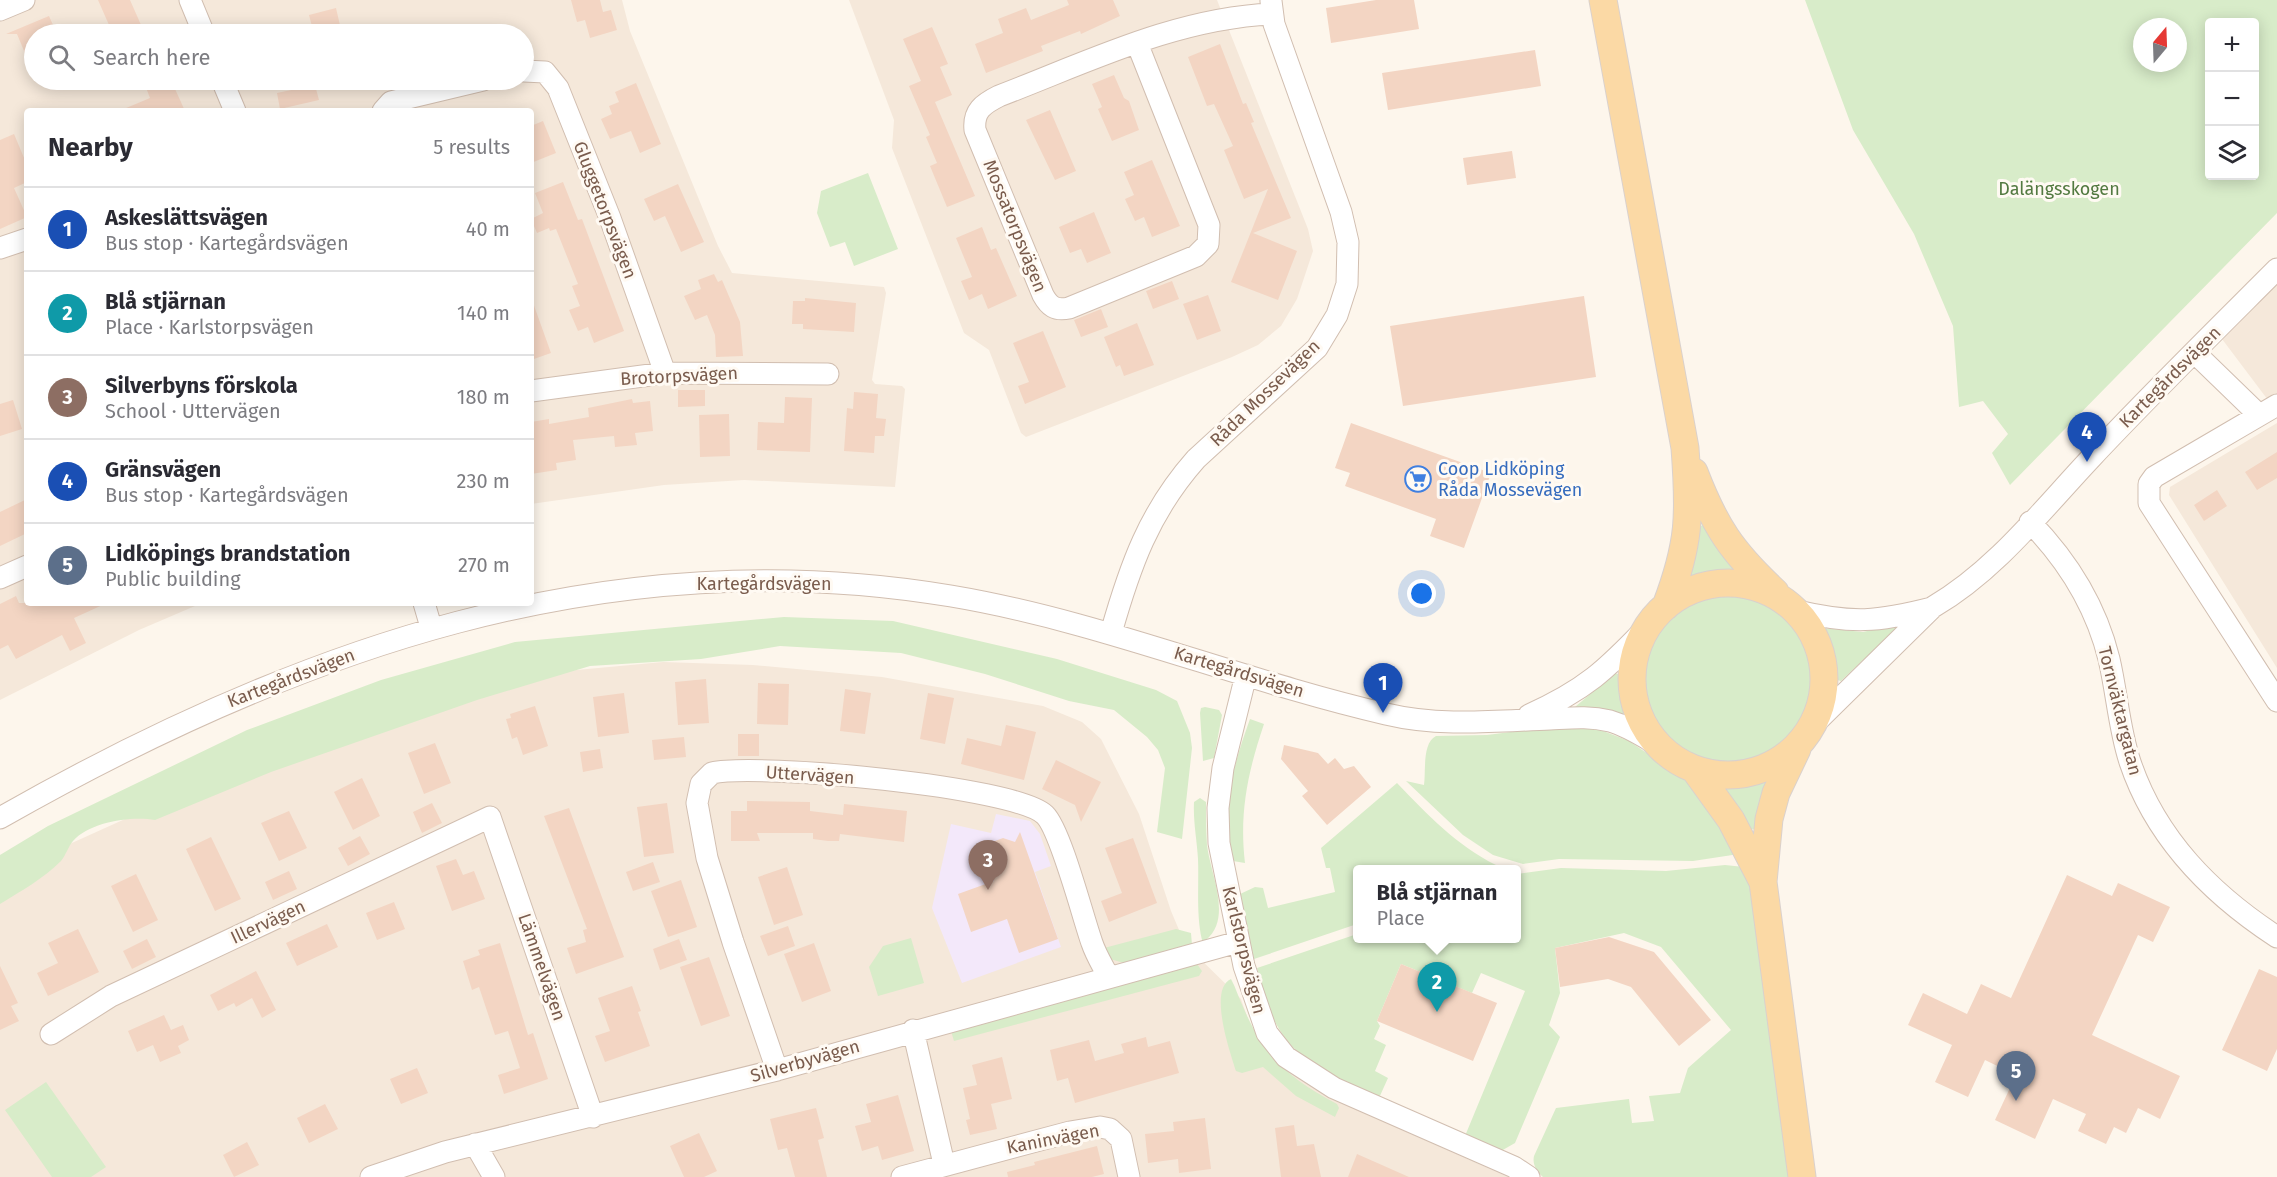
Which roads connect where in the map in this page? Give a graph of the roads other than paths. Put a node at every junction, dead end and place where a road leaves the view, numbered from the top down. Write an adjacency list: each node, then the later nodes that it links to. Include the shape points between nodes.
1 (24, 0): 5 (street)
2 (190, 0): 6 (street)
3 (1603, 0): 21 (main road)
4 (1272, 7): 7 (street, Mossatorpsvägen, via 1192,24); 33 (street, Råda Mossevägen, via 1341,212 1349,262 1343,299 1328,332 1310,355 1179,478 1137,549)
5 (0, 10)
6 (200, 24)
7 (1137, 43): 7 (street, Mossatorpsvägen, via 999,96 985,103 974,120 1042,295 1056,309 1068,308 1196,256 1208,244 1209,225 1203,208)
8 (534, 72): 17 (street, Gluggetorpsvägen, via 544,72 558,88)
9 (226, 90): 11 (street)
10 (441, 90): 12 (street, via 391,102)
11 (234, 108)
12 (386, 108)
13 (24, 240): 14 (street)
14 (0, 248)
15 (2277, 269): 16 (street, Kartegårdsvägen)
16 (2194, 352): 20 (street); 22 (street, Kartegårdsvägen)
17 (665, 373): 18 (street, Brotorpsvägen); 19 (street, Brotorpsvägen)
18 (828, 374)
19 (534, 391)
20 (2268, 410): 35 (street, via 2154,477 2149,484 2149,503)
21 (1685, 448): 28 (main road, via 1689,491 1687,537); 29 (main road, via 1723,536)
22 (2030, 522): 30 (street, Kartegårdsvägen, via 1993,562); 43 (street, Tornväktargatan, via 2056,550 2093,610 2109,660 2130,762 2160,827 2220,896)
23 (24, 567): 24 (street)
24 (0, 579)
25 (534, 604): 33 (street, Kartegårdsvägen, via 737,580 819,582 931,593)
26 (425, 606): 32 (street)
27 (523, 606): 32 (street, Kartegårdsvägen)
28 (1666, 606): 29 (main road, via 1703,587 1731,584 1760,589); 31 (main road)
29 (1792, 607): 30 (street, Kartegårdsvägen, via 1827,618 1863,621 1889,619); 37 (main road, via 1817,643 1822,659 1823,694)
30 (1933, 607): 37 (street, Kartegårdsvägen)
31 (1648, 626): 36 (street, Kartegårdsvägen, via 1581,689); 38 (main road, via 1635,652 1632,685 1639,717)
32 (431, 627): 41 (street, Kartegårdsvägen, via 204,712 124,750)
33 (1111, 633): 34 (street, Kartegårdsvägen)
34 (1246, 675): 36 (street, Kartegårdsvägen, via 1406,718 1462,723); 44 (street, Karlstorpsvägen, via 1223,768 1218,808 1219,843)
35 (2277, 701)
36 (1520, 719): 38 (street, Kartegårdsvägen, via 1599,719 1634,730)
37 (1806, 735): 39 (main road, via 1781,759 1759,771 1727,776); 42 (main road, via 1776,793)
38 (1656, 744): 39 (main road)
39 (1695, 770): 42 (main road, via 1731,820)
40 (490, 817): 47 (street, Illervägen, via 111,996); 49 (street, Lämmelvägen)
41 (0, 818)
42 (1763, 882): 57 (main road)
43 (2277, 937)
44 (1238, 942): 45 (street, Silverbyvägen); 56 (street, Karlstorpsvägen, via 1260,1020 1286,1057 1334,1089)
45 (1108, 976): 46 (street, Silverbyvägen); 48 (street, Uttervägen, via 1093,946 1055,833 1045,815 1026,805 944,788 854,778 777,772 712,773 698,792 705,847)
46 (914, 1030): 48 (street, Silverbyvägen); 51 (street)
47 (51, 1034)
48 (777, 1070): 49 (street, Silverbyvägen)
49 (593, 1117): 50 (street, Silverbyvägen)
50 (475, 1144): 52 (street, Silverbyvägen); 53 (street)
51 (944, 1164): 54 (street, Kaninvägen); 55 (street, Kaninvägen, via 1100,1127 1121,1139)
52 (371, 1177)
53 (494, 1177)
54 (902, 1177)
55 (1128, 1177)
56 (1529, 1177)
57 (1802, 1177)

